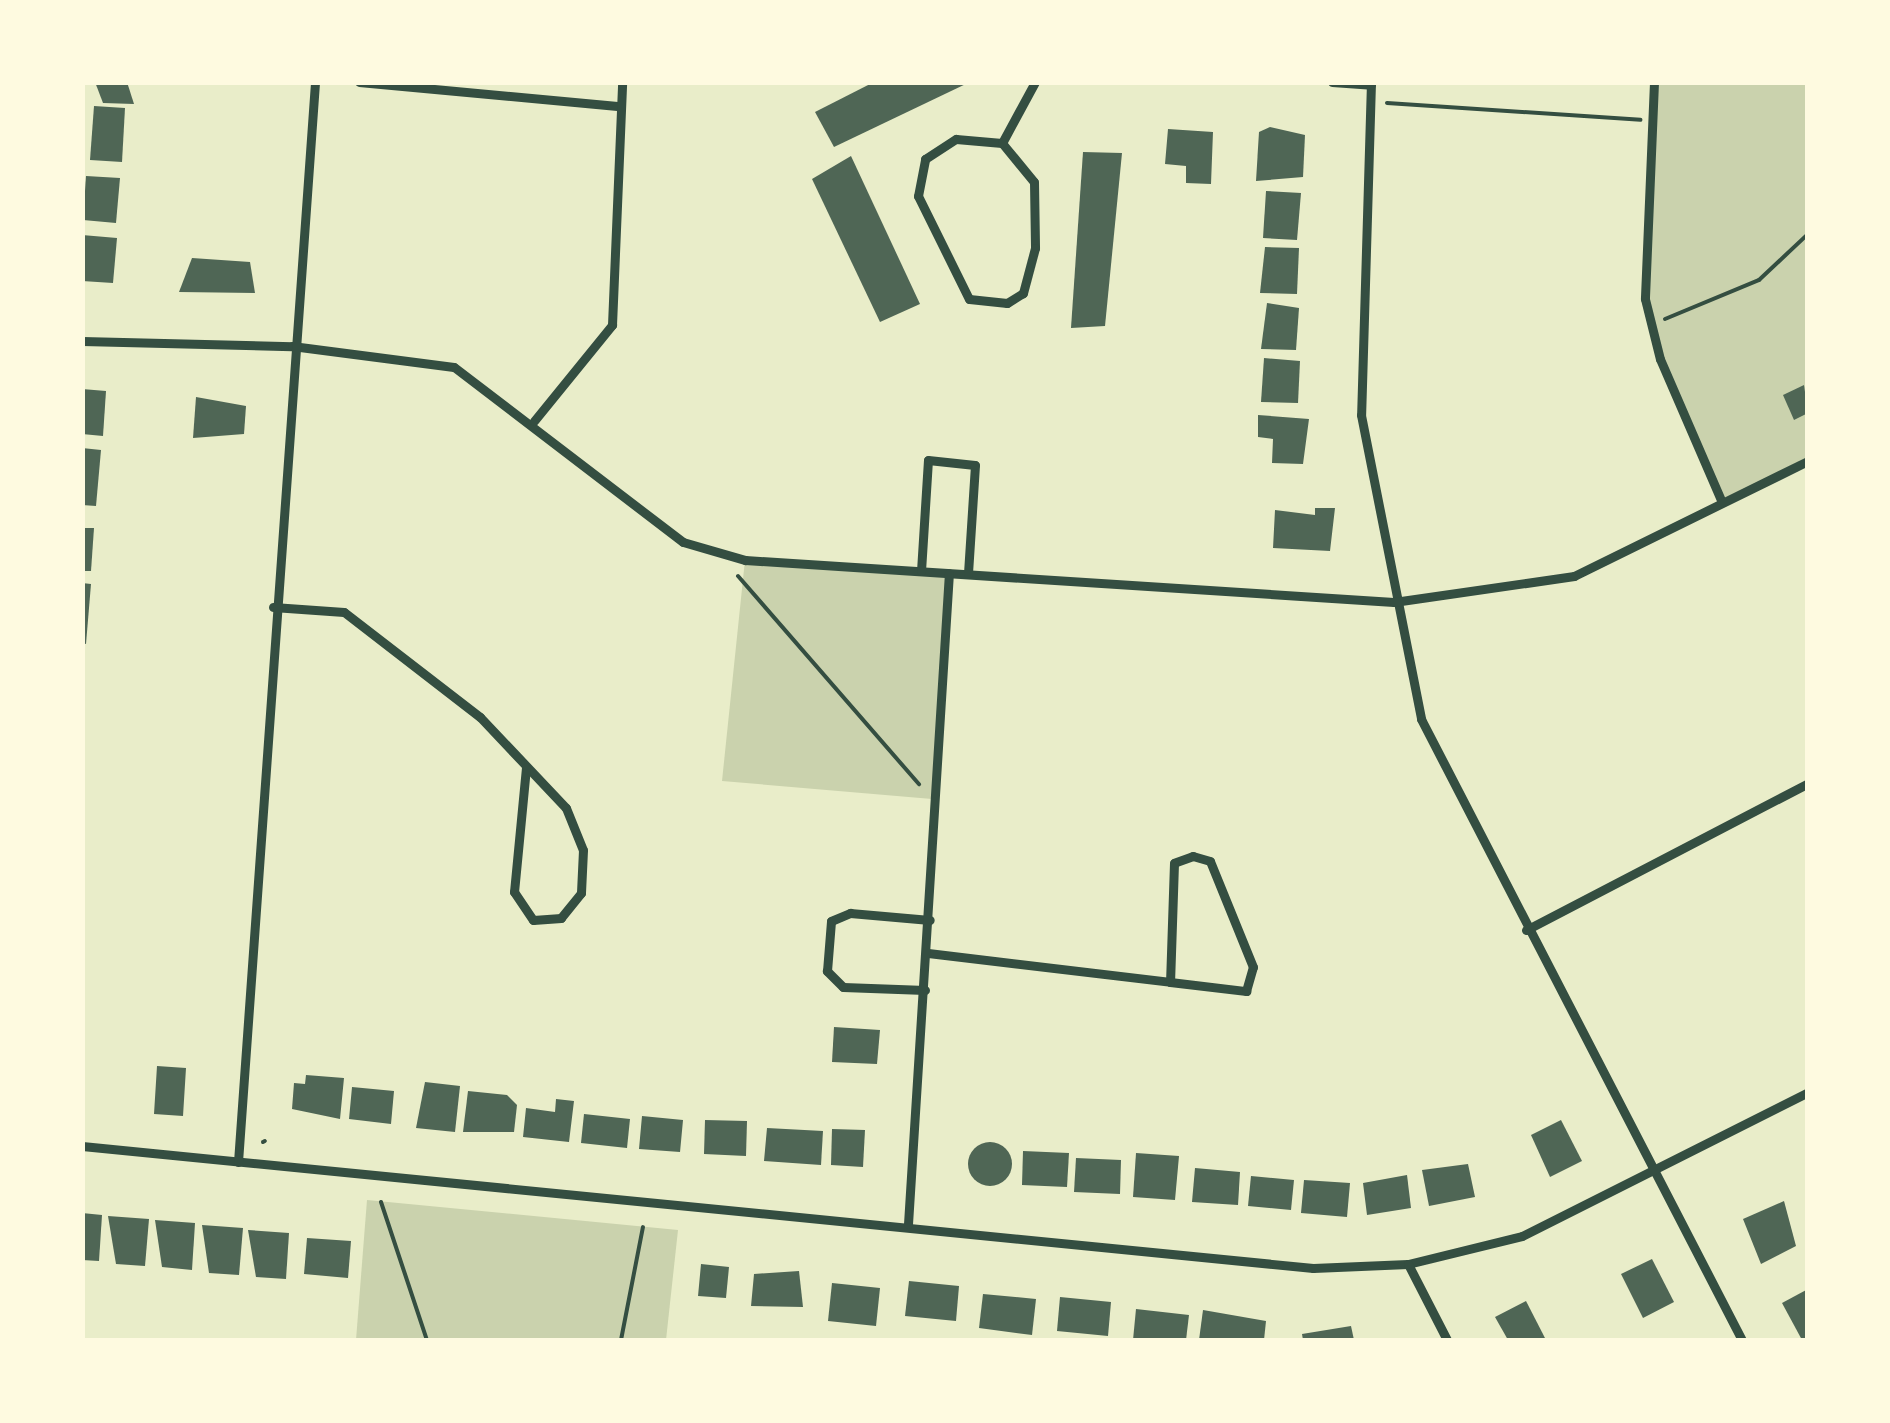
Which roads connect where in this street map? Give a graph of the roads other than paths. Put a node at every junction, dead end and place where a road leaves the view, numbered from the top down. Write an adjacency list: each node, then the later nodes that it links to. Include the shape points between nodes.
1 (315, 82): 11 (street)
2 (359, 82): 8 (street)
3 (622, 82): 8 (street)
4 (1035, 82): 9 (street)
5 (1332, 82): 7 (street)
6 (1654, 82): 14 (street, via 1650,322)
7 (1371, 84): 18 (street, via 1361,415)
8 (620, 106): 12 (street, via 612,325)
9 (1002, 143): 9 (street, via 956,139 925,159 916,178 969,299 986,307 1023,292 1035,248 1034,182)
10 (82, 340): 11 (street)
11 (292, 346): 12 (street, via 454,366); 19 (street)
12 (534, 422): 15 (street, via 683,542 738,558)
13 (1808, 461): 14 (street)
14 (1722, 502): 18 (street, via 1574,576)
15 (921, 571): 16 (street); 17 (street, via 928,460 975,464)
16 (949, 573): 17 (street); 22 (street)
17 (968, 574): 18 (street)
18 (1394, 602): 23 (street, via 1422,719)
19 (273, 607): 20 (street, via 344,612 480,717); 29 (street)
20 (526, 768): 20 (street, via 514,892 533,920 562,918 581,893 583,850 566,808)
21 (1808, 784): 23 (street)
22 (930, 920): 24 (street); 26 (street, via 850,913 830,921 827,971 843,987)
23 (1526, 930): 30 (street)
24 (928, 953): 25 (street); 26 (street)
25 (1170, 982): 25 (street, via 1174,863 1193,856 1210,861 1253,967 1246,990)
26 (925, 990): 31 (street)
27 (1808, 1092): 30 (street)
28 (82, 1146): 29 (street)
29 (238, 1162): 31 (street)
30 (1653, 1171): 32 (street, via 1522,1236); 34 (street)
31 (908, 1224): 32 (street, via 1313,1268)
32 (1408, 1264): 33 (street)
33 (1448, 1340)
34 (1742, 1340)

